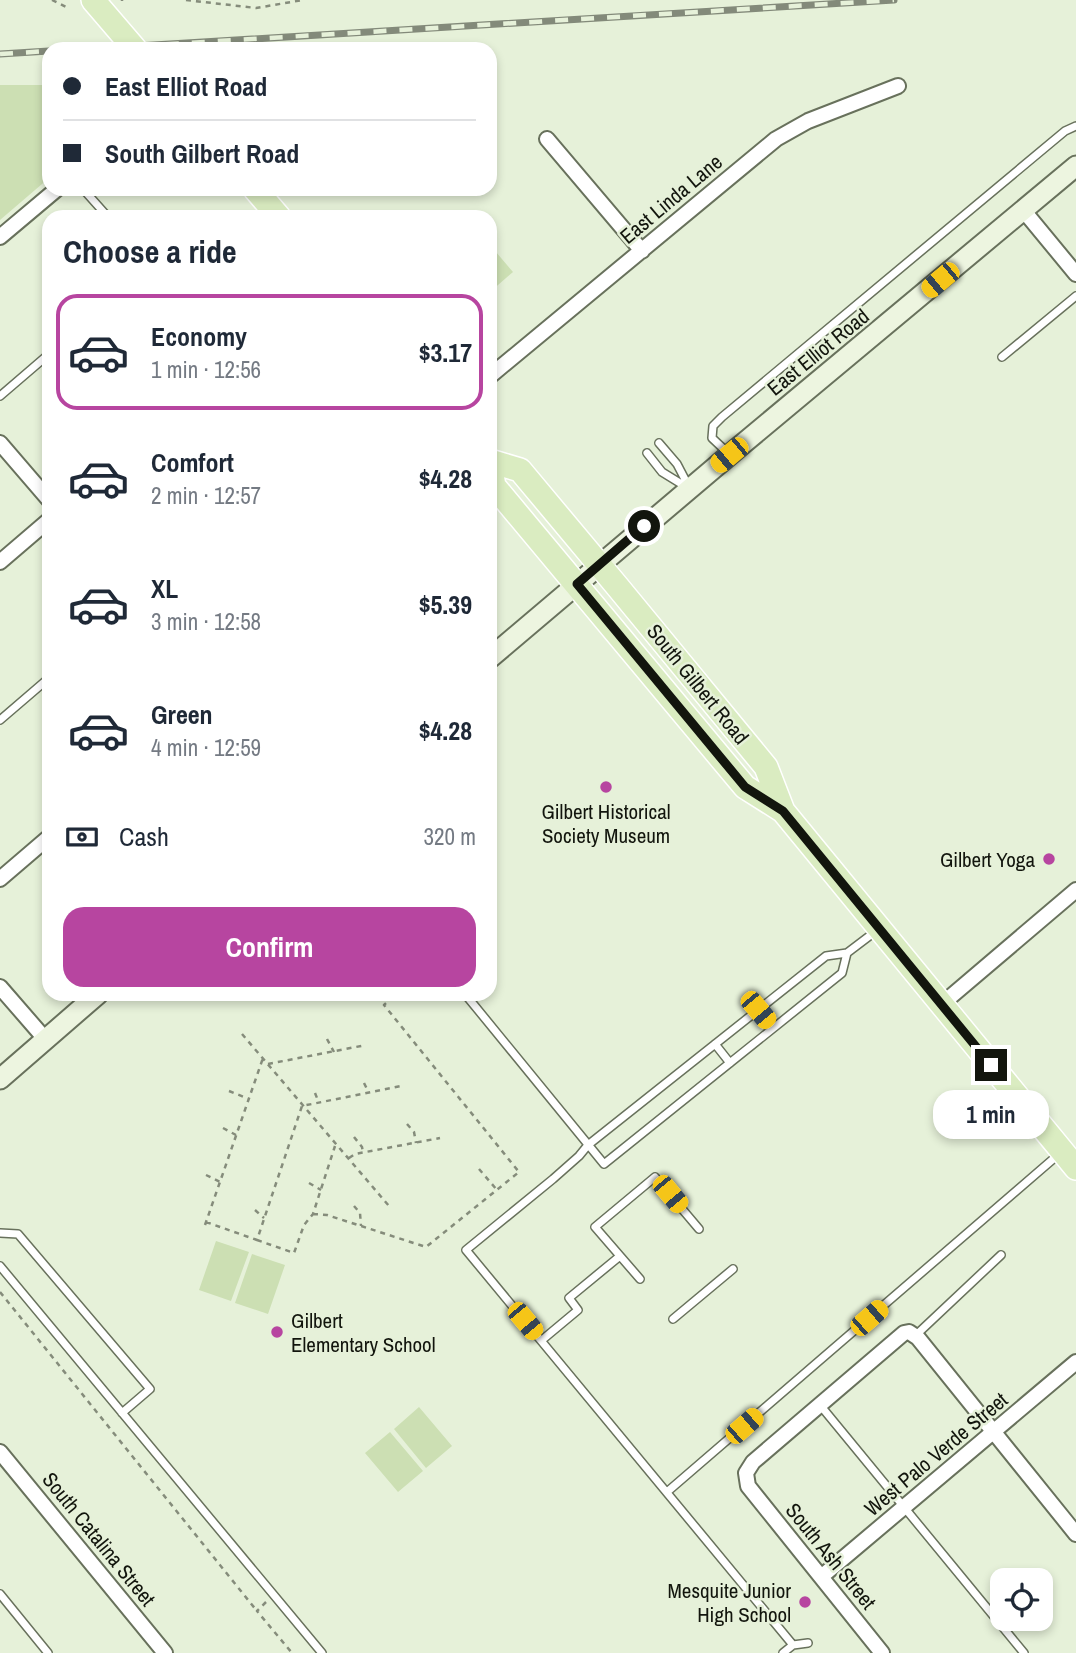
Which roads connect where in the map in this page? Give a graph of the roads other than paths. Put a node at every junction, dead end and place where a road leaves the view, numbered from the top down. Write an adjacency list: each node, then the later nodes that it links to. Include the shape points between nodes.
1 (93, 0): 2 (main road)
2 (129, 42)
3 (898, 86): 14 (street, East Linda Lane, via 792,128)
4 (1076, 126): 24 (lane, via 722,417 713,426 712,438)
5 (547, 139): 14 (street)
6 (1076, 166): 12 (main road, East Elliot Road)
7 (49, 196): 13 (street)
8 (89, 196): 10 (lane)
9 (261, 196): 11 (main road)
10 (102, 210)
11 (273, 210)
12 (1024, 211): 15 (street); 24 (main road, East Elliot Road)
13 (0, 237)
14 (642, 251): 19 (street, East Linda Lane)
15 (1076, 274)
16 (1076, 296): 17 (lane)
17 (1002, 357)
18 (42, 360): 20 (lane)
19 (497, 370)
20 (0, 396)
21 (0, 443): 27 (street)
22 (659, 443): 25 (lane)
23 (647, 453): 25 (lane, via 662,472)
24 (729, 455): 25 (main road, East Elliot Road)
25 (689, 488): 30 (main road, East Elliot Road)
26 (497, 489): 30 (main road, South Gilbert Road)
27 (42, 492)
28 (42, 526): 29 (street)
29 (0, 562)
30 (588, 574): 31 (main road, East Elliot Road); 37 (main road, South Gilbert Road, via 766,767 783,811)
31 (497, 652)
32 (42, 684): 33 (lane)
33 (0, 720)
34 (42, 844): 35 (street)
35 (0, 879)
36 (1076, 890): 42 (street)
37 (879, 928): 38 (lane); 42 (main road, South Gilbert Road)
38 (847, 953): 43 (lane, via 826,956); 44 (lane, via 842,973)
39 (0, 987): 45 (street)
40 (90, 1001): 45 (main road)
41 (471, 1001): 49 (lane)
42 (942, 1004): 50 (main road, South Gilbert Road)
43 (758, 1010): 44 (lane); 46 (lane)
44 (773, 1028): 47 (lane)
45 (46, 1040): 48 (main road)
46 (715, 1044): 47 (lane); 49 (lane)
47 (730, 1063): 49 (lane, via 604,1164)
48 (0, 1079)
49 (588, 1145): 60 (lane, via 466,1250)
50 (1069, 1160): 66 (lane)
51 (699, 1229): 54 (lane, via 655,1177 595,1227)
52 (0, 1233): 63 (lane, via 18,1234 150,1389)
53 (1001, 1255): 59 (lane)
54 (620, 1256): 57 (lane); 60 (lane, via 569,1298 578,1310)
55 (0, 1266): 63 (lane)
56 (733, 1269): 58 (lane)
57 (639, 1279)
58 (673, 1320)
59 (909, 1334): 62 (street); 64 (street)
60 (542, 1340): 66 (lane)
61 (1075, 1364): 64 (street, West Palo Verde Street)
62 (819, 1403): 67 (lane); 69 (street, South Ash Street, via 746,1473 748,1486)
63 (122, 1413): 75 (lane)
64 (995, 1432): 67 (street, West Palo Verde Street); 68 (street)
65 (0, 1452): 74 (street, South Catalina Street)
66 (667, 1492): 72 (lane)
67 (905, 1507): 69 (street, West Palo Verde Street); 78 (lane)
68 (1076, 1534)
69 (821, 1577): 77 (street, South Ash Street)
70 (0, 1594): 73 (lane)
71 (808, 1643): 72 (lane)
72 (793, 1645): 76 (lane)
73 (48, 1653)
74 (165, 1653)
75 (322, 1653)
76 (783, 1653)
77 (882, 1653)
78 (1024, 1653)

